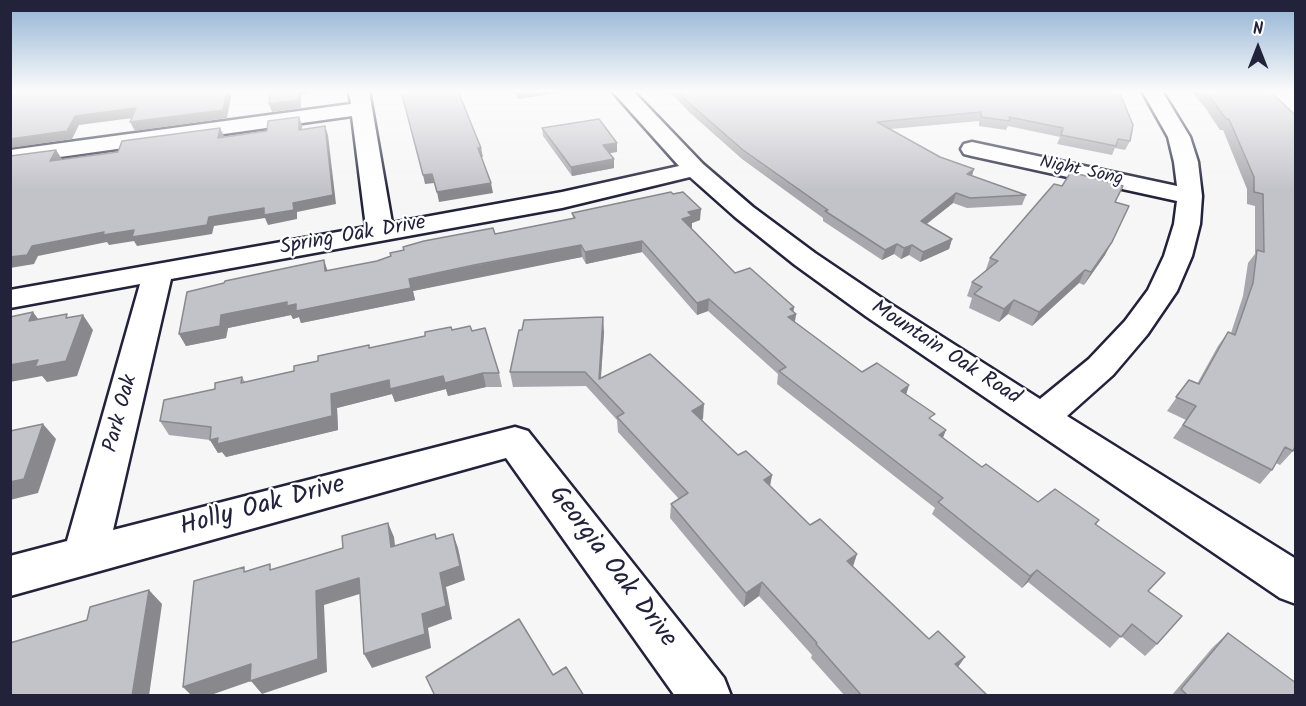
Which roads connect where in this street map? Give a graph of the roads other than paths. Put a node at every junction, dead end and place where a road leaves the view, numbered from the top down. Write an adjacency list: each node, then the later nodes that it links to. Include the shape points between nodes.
1 (215, 124): 6 (street)
2 (364, 124): 9 (street)
3 (653, 124): 7 (street, Mountain Oak Road)
4 (1171, 124): 8 (street, via 1186,162)
5 (972, 149): 8 (street, Night Song)
6 (10, 158)
7 (695, 169): 9 (street, Spring Oak Drive, via 562,200); 12 (street, Mountain Oak Road, via 805,259)
8 (1190, 196): 12 (street, via 1178,256 1162,291 1101,367)
9 (380, 232): 10 (street, Spring Oak Drive)
10 (158, 273): 11 (street, Spring Oak Drive); 14 (street, Park Oak)
11 (10, 299)
12 (1041, 418): 16 (street, Mountain Oak Road)
13 (515, 441): 14 (street, Holly Oak Drive); 17 (street, Georgia Oak Drive)
14 (85, 556): 15 (street, Holly Oak Drive)
15 (10, 576)
16 (1296, 584)
17 (706, 696)

